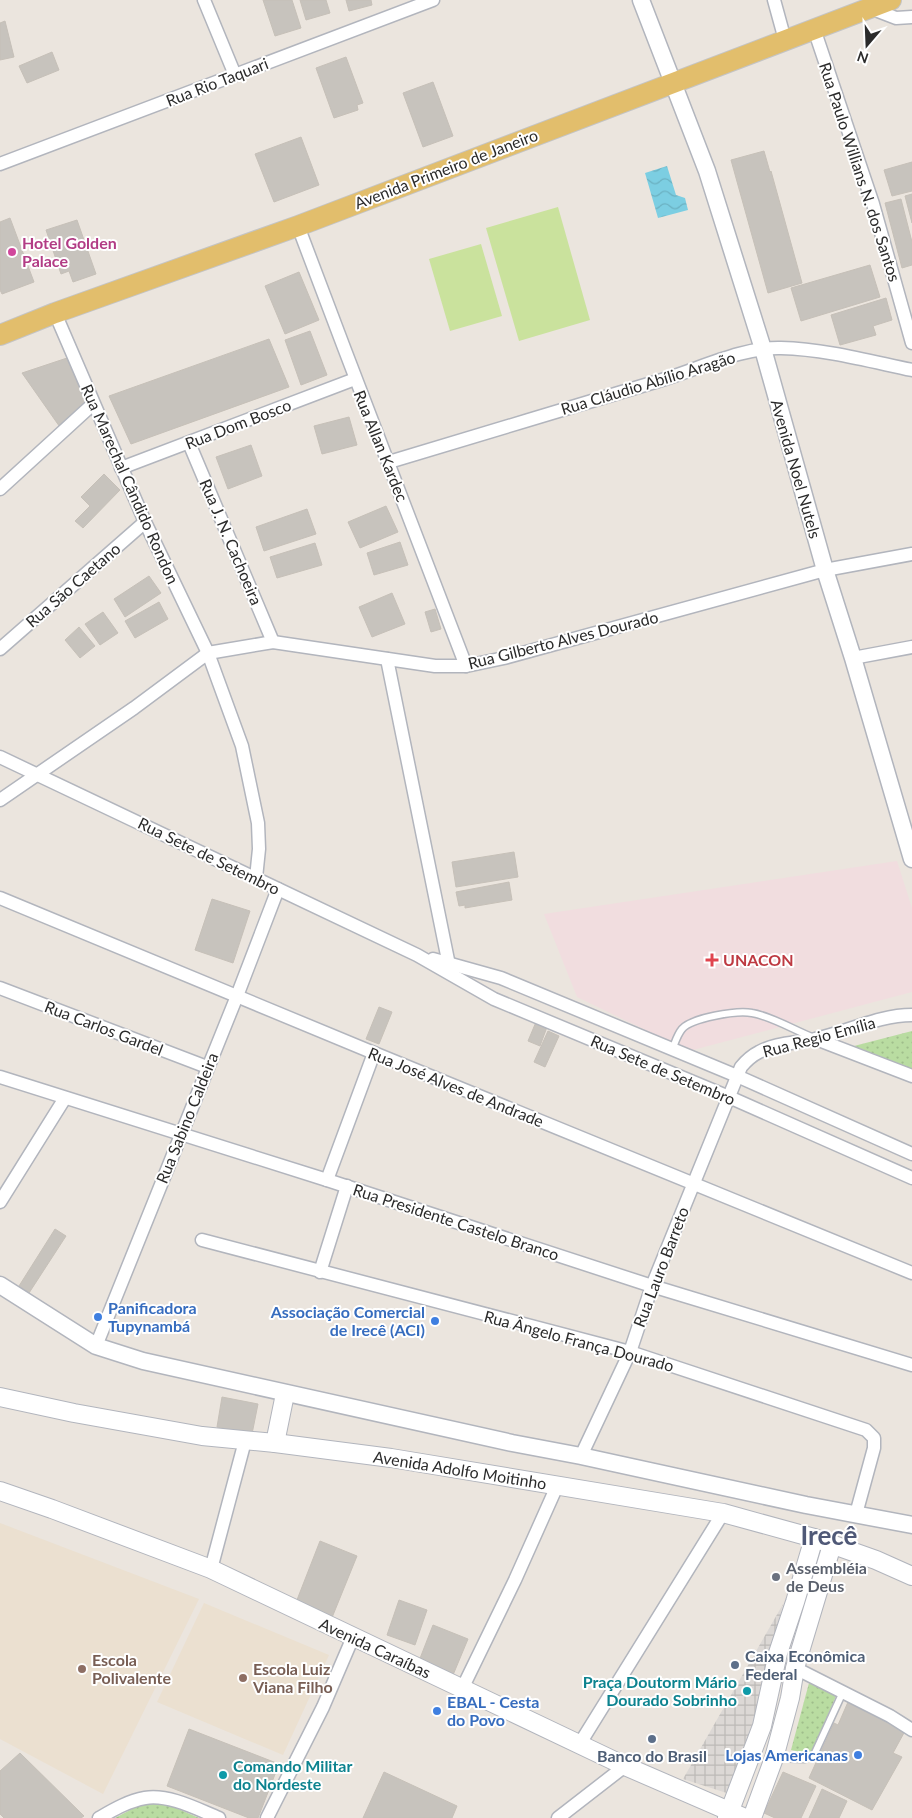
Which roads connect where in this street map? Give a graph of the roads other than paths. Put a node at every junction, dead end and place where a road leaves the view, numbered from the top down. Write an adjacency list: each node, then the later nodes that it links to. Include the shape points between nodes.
1 (204, 0): 10 (street)
2 (434, 0): 10 (street, Rua Rio Taquari)
3 (641, 0): 11 (street, Avenida Noel Nutels)
4 (774, 0): 9 (street)
5 (890, 0): 6 (main road, Avenida Primeiro de Janeiro)
6 (870, 8): 7 (street, via 896,18); 8 (main road, Avenida Primeiro de Janeiro)
7 (912, 17)
8 (814, 29): 9 (main road, Avenida Primeiro de Janeiro); 16 (street, Rua Paulo Willians N. dos Santos, via 873,204)
9 (785, 40): 11 (main road, Avenida Primeiro de Janeiro)
10 (235, 75): 12 (street, Rua Rio Taquari)
11 (672, 82): 13 (main road, Avenida Primeiro de Janeiro); 17 (street, Avenida Noel Nutels, via 707,171)
12 (0, 164)
13 (298, 226): 14 (main road, Avenida Primeiro de Janeiro); 19 (street, Rua Allan Kardec)
14 (55, 314): 15 (main road, Avenida Primeiro de Janeiro); 20 (street, Rua Marechal Cândido Rondon)
15 (0, 335)
16 (912, 343)
17 (763, 349): 18 (street, Rua Cláudio Abílio Aragão, via 836,354); 22 (street, Rua Cláudio Abílio Aragão); 27 (street, Avenida Noel Nutels)
18 (912, 370)
19 (355, 380): 21 (street, Rua Dom Bosco); 22 (street, Rua Allan Kardec)
20 (93, 404): 23 (street, Rua Marechal Cândido Rondon); 24 (street)
21 (189, 443): 23 (street, Rua Dom Bosco); 28 (street, Rua J. N. Cachoeira)
22 (389, 462): 34 (street, Rua Allan Kardec)
23 (121, 468): 25 (street, Rua Marechal Cândido Rondon)
24 (0, 489)
25 (145, 522): 30 (street, Rua São Caetano); 31 (street, Rua Marechal Cândido Rondon)
26 (912, 554): 27 (street, Rua Gilberto Alves Dourado)
27 (825, 570): 32 (street, Avenida Noel Nutels); 34 (street, Rua Gilberto Alves Dourado)
28 (273, 642): 31 (street, Rua Gilberto Alves Dourado); 33 (street, Rua Gilberto Alves Dourado)
29 (912, 647): 32 (street)
30 (0, 648)
31 (208, 653): 36 (street, Rua Gilberto Alves Dourado); 39 (street, Rua Marechal Cândido Rondon, via 242,746 250,778 258,824)
32 (852, 658): 38 (street, Avenida Noel Nutels)
33 (387, 659): 34 (street, Rua Gilberto Alves Dourado, via 435,666); 42 (street)
34 (466, 666)
35 (0, 757): 36 (street, Rua Sete de Setembro)
36 (38, 774): 37 (street, Rua Gilberto Alves Dourado); 39 (street, Rua Sete de Setembro)
37 (0, 800)
38 (912, 859)
39 (256, 878): 40 (street, Rua Sete de Setembro)
40 (278, 888): 42 (street, Rua Sete de Setembro); 44 (street, Rua Sabino Caldeira)
41 (0, 898): 44 (street, Rua José Alves de Andrade)
42 (450, 969): 47 (street, Rua Sete de Setembro, via 501,978); 53 (street, Rua Sete de Setembro, via 494,1000)
43 (0, 988): 49 (street, Rua Carlos Gardel)
44 (236, 996): 48 (street, Rua José Alves de Andrade); 49 (street, Rua Sabino Caldeira)
45 (912, 1015): 46 (street, Rua Regio Emília, via 873,1022)
46 (816, 1039): 47 (lane, via 763,1016 739,1012 695,1020 683,1028); 51 (street, Rua Regio Emília, via 759,1052 748,1059); 52 (street)
47 (672, 1050): 51 (street, Rua Sete de Setembro)
48 (374, 1053): 58 (street); 59 (street, Rua José Alves de Andrade)
49 (207, 1067): 55 (street, Rua Sabino Caldeira)
50 (0, 1076): 54 (street, Rua Presidente Castelo Branco)
51 (737, 1076): 53 (street, Rua Lauro Barreto); 56 (street, Rua Sete de Setembro)
52 (912, 1076)
53 (729, 1097): 57 (street, Rua Sete de Setembro); 59 (street, Rua Lauro Barreto)
54 (65, 1098): 55 (street, Rua Presidente Castelo Branco); 61 (street)
55 (180, 1134): 58 (street, Rua Presidente Castelo Branco); 67 (street, Rua Sabino Caldeira)
56 (912, 1154)
57 (912, 1178)
58 (327, 1180): 60 (street, Rua Presidente Castelo Branco)
59 (694, 1183): 64 (street, Rua José Alves de Andrade); 66 (street, Rua Lauro Barreto)
60 (347, 1186): 63 (street); 66 (street, Rua Presidente Castelo Branco)
61 (0, 1202)
62 (202, 1240): 63 (street, Rua Ângelo França Dourado)
63 (320, 1272): 68 (street, Rua Ângelo França Dourado)
64 (912, 1273)
65 (0, 1285): 67 (street, Avenida Adolfo Moitinho)
66 (652, 1286): 68 (street, Rua Lauro Barreto); 69 (street, Rua Presidente Castelo Branco)
67 (96, 1346): 70 (street, Avenida Adolfo Moitinho, via 143,1361)
68 (630, 1352): 74 (street, Rua Lauro Barreto); 78 (street, Rua Ângelo França Dourado, via 872,1434 874,1448)
69 (911, 1362)
70 (285, 1394): 73 (main road); 74 (street, Avenida Adolfo Moitinho)
71 (0, 1397): 72 (main road, Avenida Adolfo Moitinho, via 202,1436)
72 (245, 1441): 73 (main road, Avenida Adolfo Moitinho); 82 (street)
73 (275, 1443): 75 (main road, Avenida Adolfo Moitinho, via 391,1458)
74 (581, 1456): 78 (street, Avenida Adolfo Moitinho)
75 (557, 1486): 77 (main road, Avenida Adolfo Moitinho); 86 (street)
76 (0, 1491): 82 (main road, Avenida Caraíbas)
77 (723, 1513): 80 (main road, Avenida Adolfo Moitinho); 89 (street)
78 (856, 1514): 79 (street, Avenida Adolfo Moitinho)
79 (912, 1525)
80 (814, 1538): 81 (main road, Avenida Adolfo Moitinho); 92 (main road, via 778,1653 762,1726)
81 (832, 1545): 83 (main road, Avenida Adolfo Moitinho); 85 (main road)
82 (211, 1569): 84 (main road, Avenida Caraíbas)
83 (912, 1576)
84 (353, 1637): 86 (main road, Avenida Caraíbas); 95 (street, via 323,1707)
85 (795, 1668): 87 (street); 90 (main road)
86 (462, 1689): 89 (main road, Avenida Caraíbas)
87 (842, 1694): 88 (street); 90 (lane, via 814,1755 805,1759)
88 (912, 1730)
89 (579, 1745): 91 (main road, Avenida Caraíbas)
90 (774, 1758): 97 (main road)
91 (624, 1766): 92 (main road, Avenida Caraíbas); 96 (street)
92 (734, 1816)
93 (99, 1818): 94 (street, via 145,1798 188,1806)
94 (219, 1818)
95 (267, 1818)
96 (558, 1818)
97 (752, 1818)

